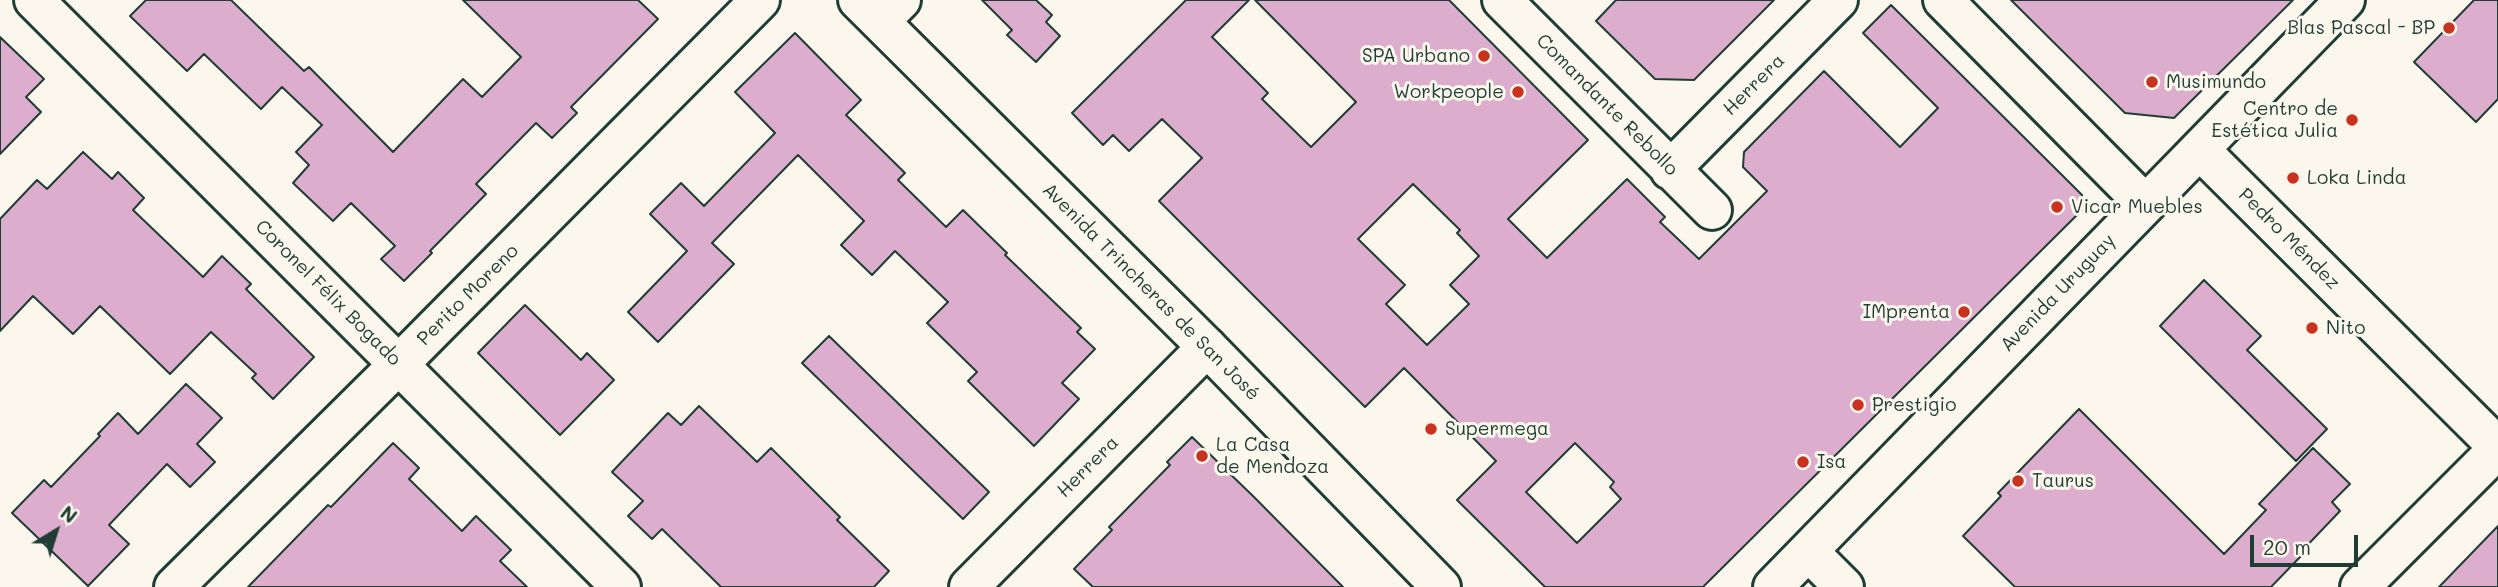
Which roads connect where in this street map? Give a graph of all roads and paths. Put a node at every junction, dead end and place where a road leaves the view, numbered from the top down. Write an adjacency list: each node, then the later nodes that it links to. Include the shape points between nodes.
1 (34, 0): 13 (street, Coronel Félix Bogado)
2 (760, 0): 13 (street, Perito Moreno)
3 (1503, 0): 9 (street, Comandante Rebollo)
4 (1838, 0): 9 (street, Herrera)
5 (1943, 0): 10 (street)
6 (2345, 0): 8 (street, Avenida Uruguay)
7 (880, 7): 12 (street, Avenida Trincheras de San José)
8 (2200, 150): 10 (street, Avenida Uruguay); 14 (street, Pedro Méndez)
9 (1670, 170): 11 (street, Comandante Rebollo)
10 (2144, 204): 15 (street, Avenida Uruguay)
11 (1712, 210)
12 (1207, 347): 18 (street, Herrera); 19 (street, Avenida Trincheras de San José)
13 (399, 364): 16 (street, Perito Moreno); 17 (street, Coronel Félix Bogado)
14 (2498, 448): 22 (street)
15 (1809, 552): 20 (street, Avenida Uruguay); 21 (street)
16 (174, 587)
17 (621, 587)
18 (969, 587)
19 (1441, 587)
20 (1773, 587)
21 (1844, 587)
22 (2360, 587)

